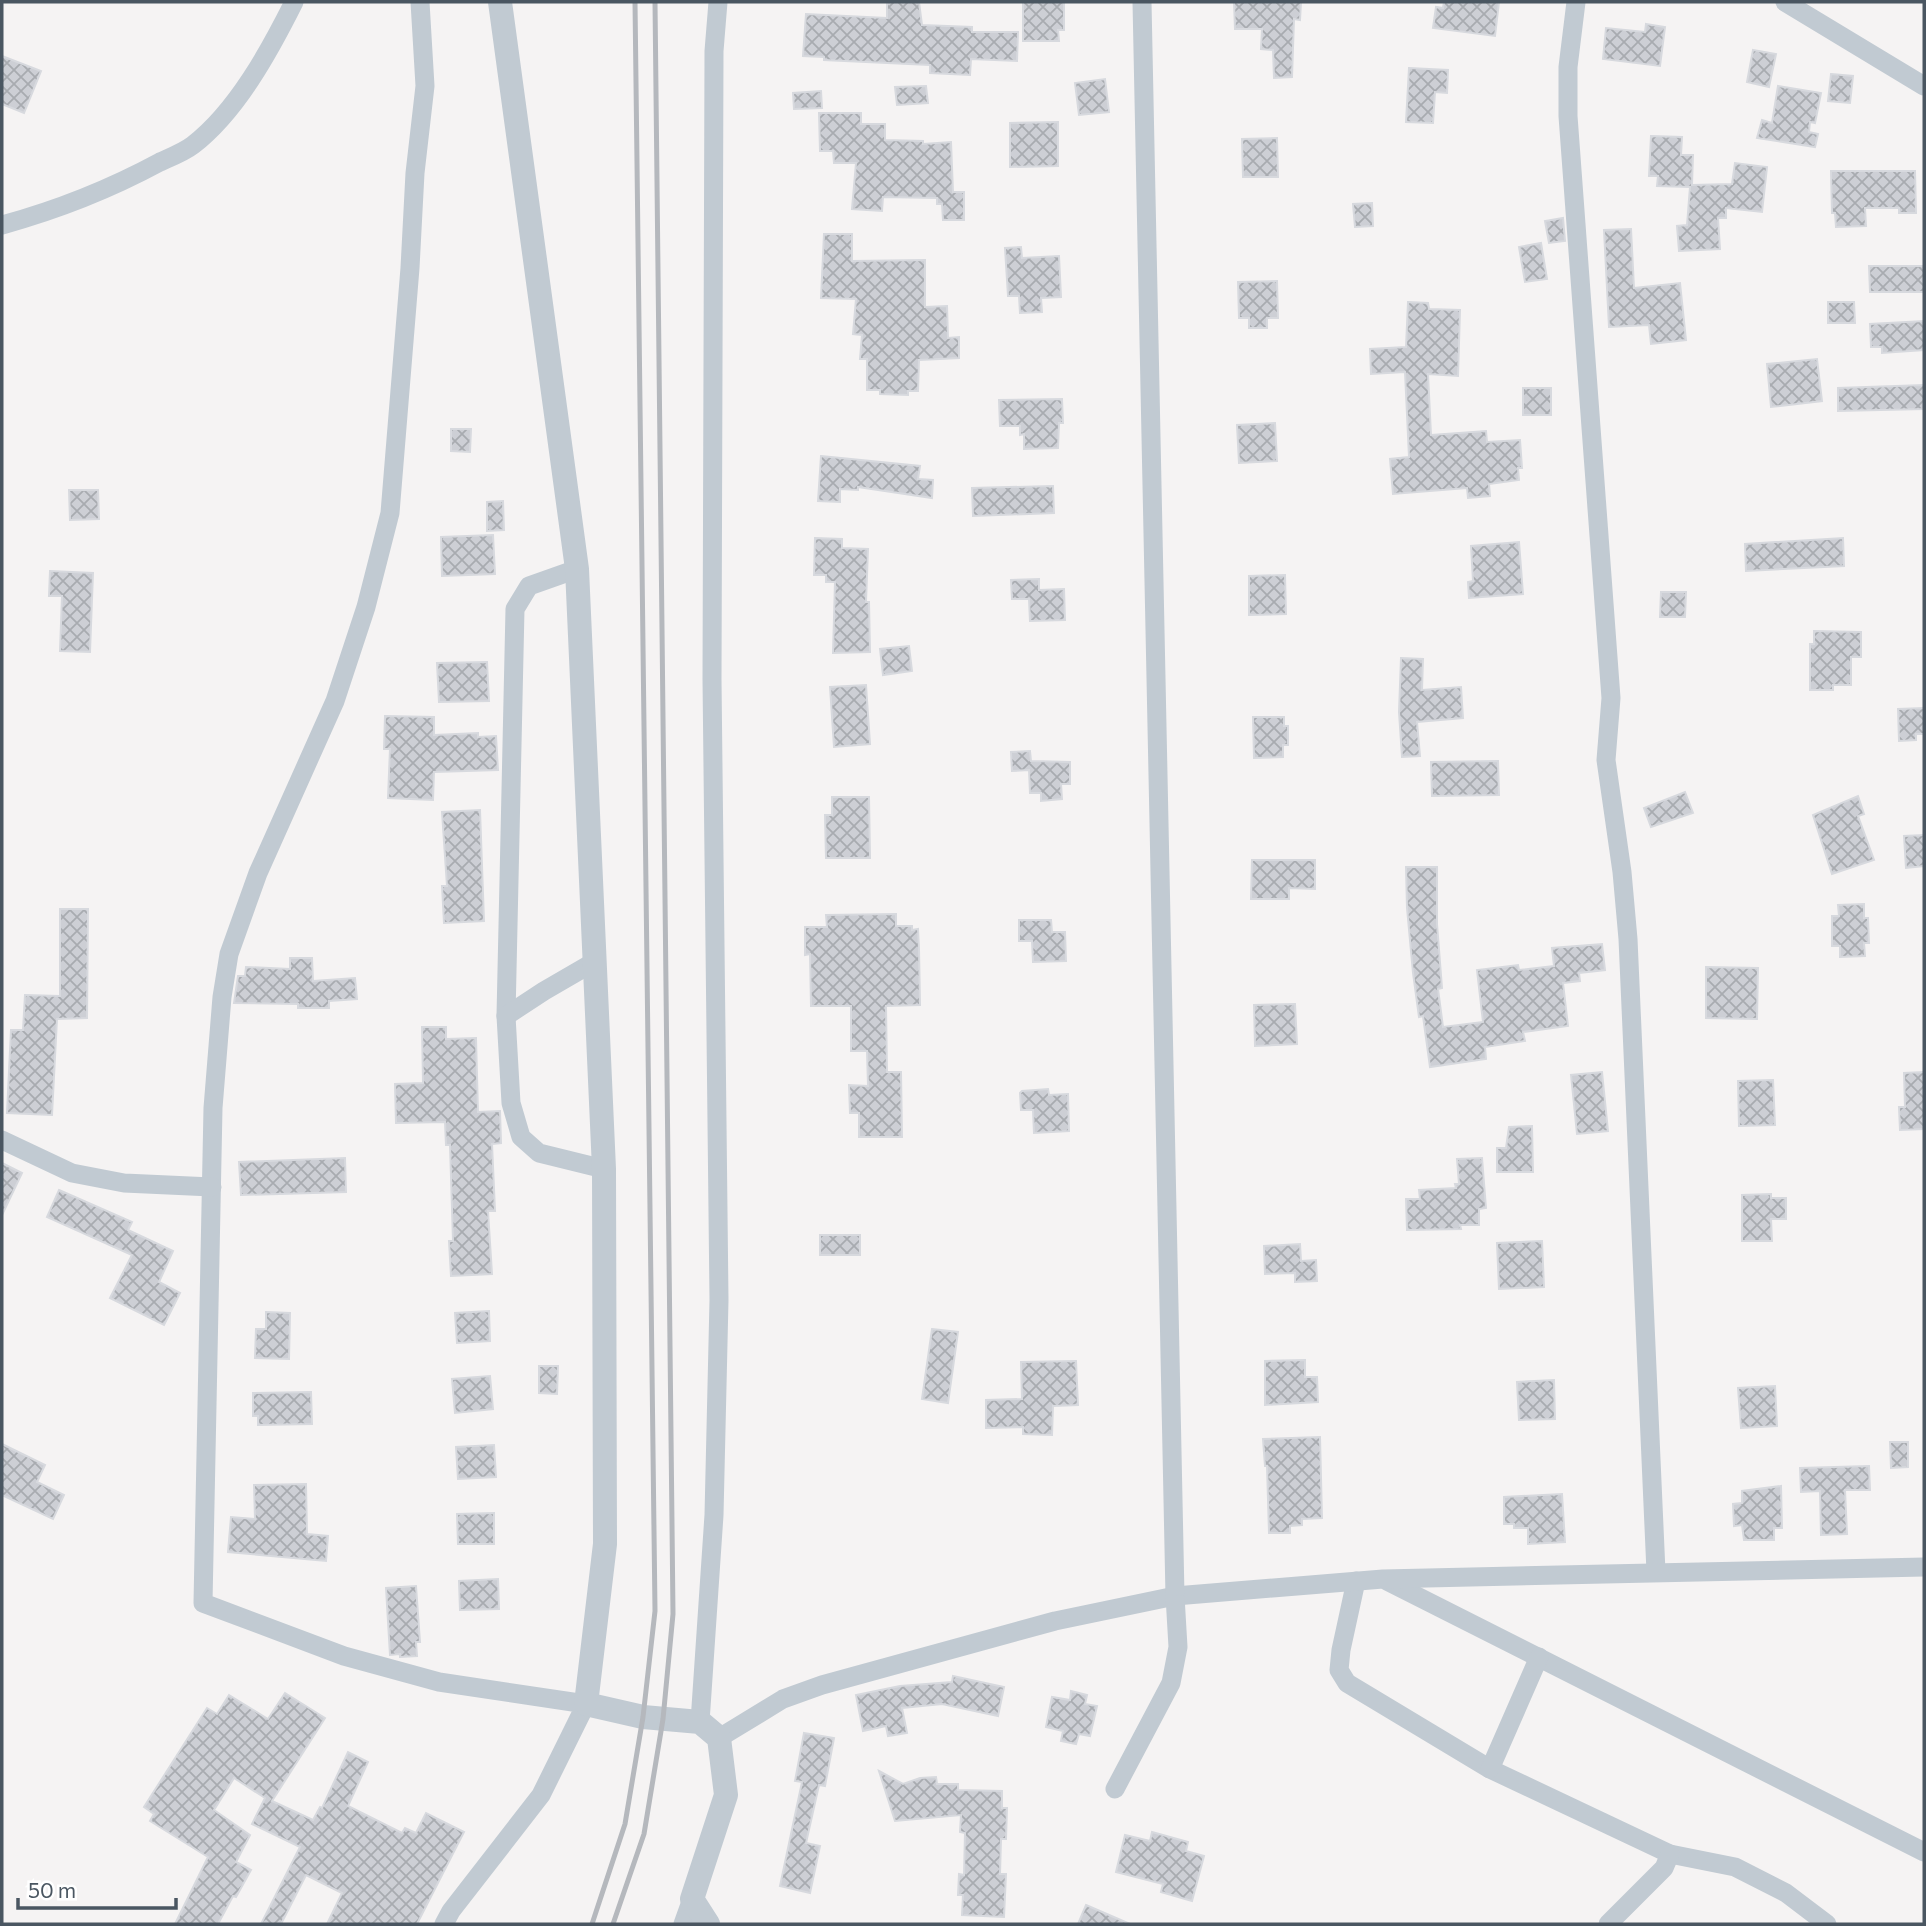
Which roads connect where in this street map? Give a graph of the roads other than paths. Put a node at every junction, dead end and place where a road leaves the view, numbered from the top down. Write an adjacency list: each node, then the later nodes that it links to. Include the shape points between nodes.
1 (294, 2): 9 (street, via 264,61 193,145 127,180 43,214)
2 (420, 2): 15 (street, via 425,86 390,513 335,701 258,873 229,954 213,1108)
3 (499, 2): 10 (street)
4 (718, 2): 23 (street, via 714,51 712,679 719,1300 714,1515)
5 (1142, 2): 20 (street)
6 (1576, 2): 17 (street, via 1568,116 1611,698 1606,760 1628,939)
7 (1785, 2): 8 (street)
8 (1924, 86)
9 (2, 225)
10 (577, 569): 11 (street); 12 (street, via 529,586 515,609)
11 (594, 962): 12 (street); 14 (street)
12 (506, 1016): 14 (street, via 511,1103 521,1137 538,1153)
13 (2, 1140): 15 (street, via 72,1173 124,1183)
14 (604, 1169): 22 (street, via 605,1544)
15 (212, 1187): 22 (street, via 204,1603 344,1656 439,1682)
16 (1924, 1567): 17 (street)
17 (1656, 1572): 18 (street)
18 (1383, 1579): 19 (street); 21 (street)
19 (1356, 1581): 20 (street); 25 (street, via 1341,1650 1339,1670 1343,1676)
20 (1175, 1596): 24 (street, via 1055,1621 822,1685 783,1699); 26 (street, via 1178,1647 1171,1683)
21 (1539, 1657): 25 (street); 27 (street)
22 (586, 1704): 23 (street, via 643,1717); 30 (street, via 541,1795)
23 (700, 1722): 24 (street)
24 (719, 1738): 29 (street, via 726,1795)
25 (1490, 1769): 28 (street)
26 (1115, 1789)
27 (1924, 1852)
28 (1670, 1854): 33 (street, via 1664,1867); 34 (street, via 1735,1867 1786,1893)
29 (692, 1899): 31 (street); 32 (street)
30 (444, 1924)
31 (683, 1924)
32 (708, 1924)
33 (1608, 1924)
34 (1827, 1924)

